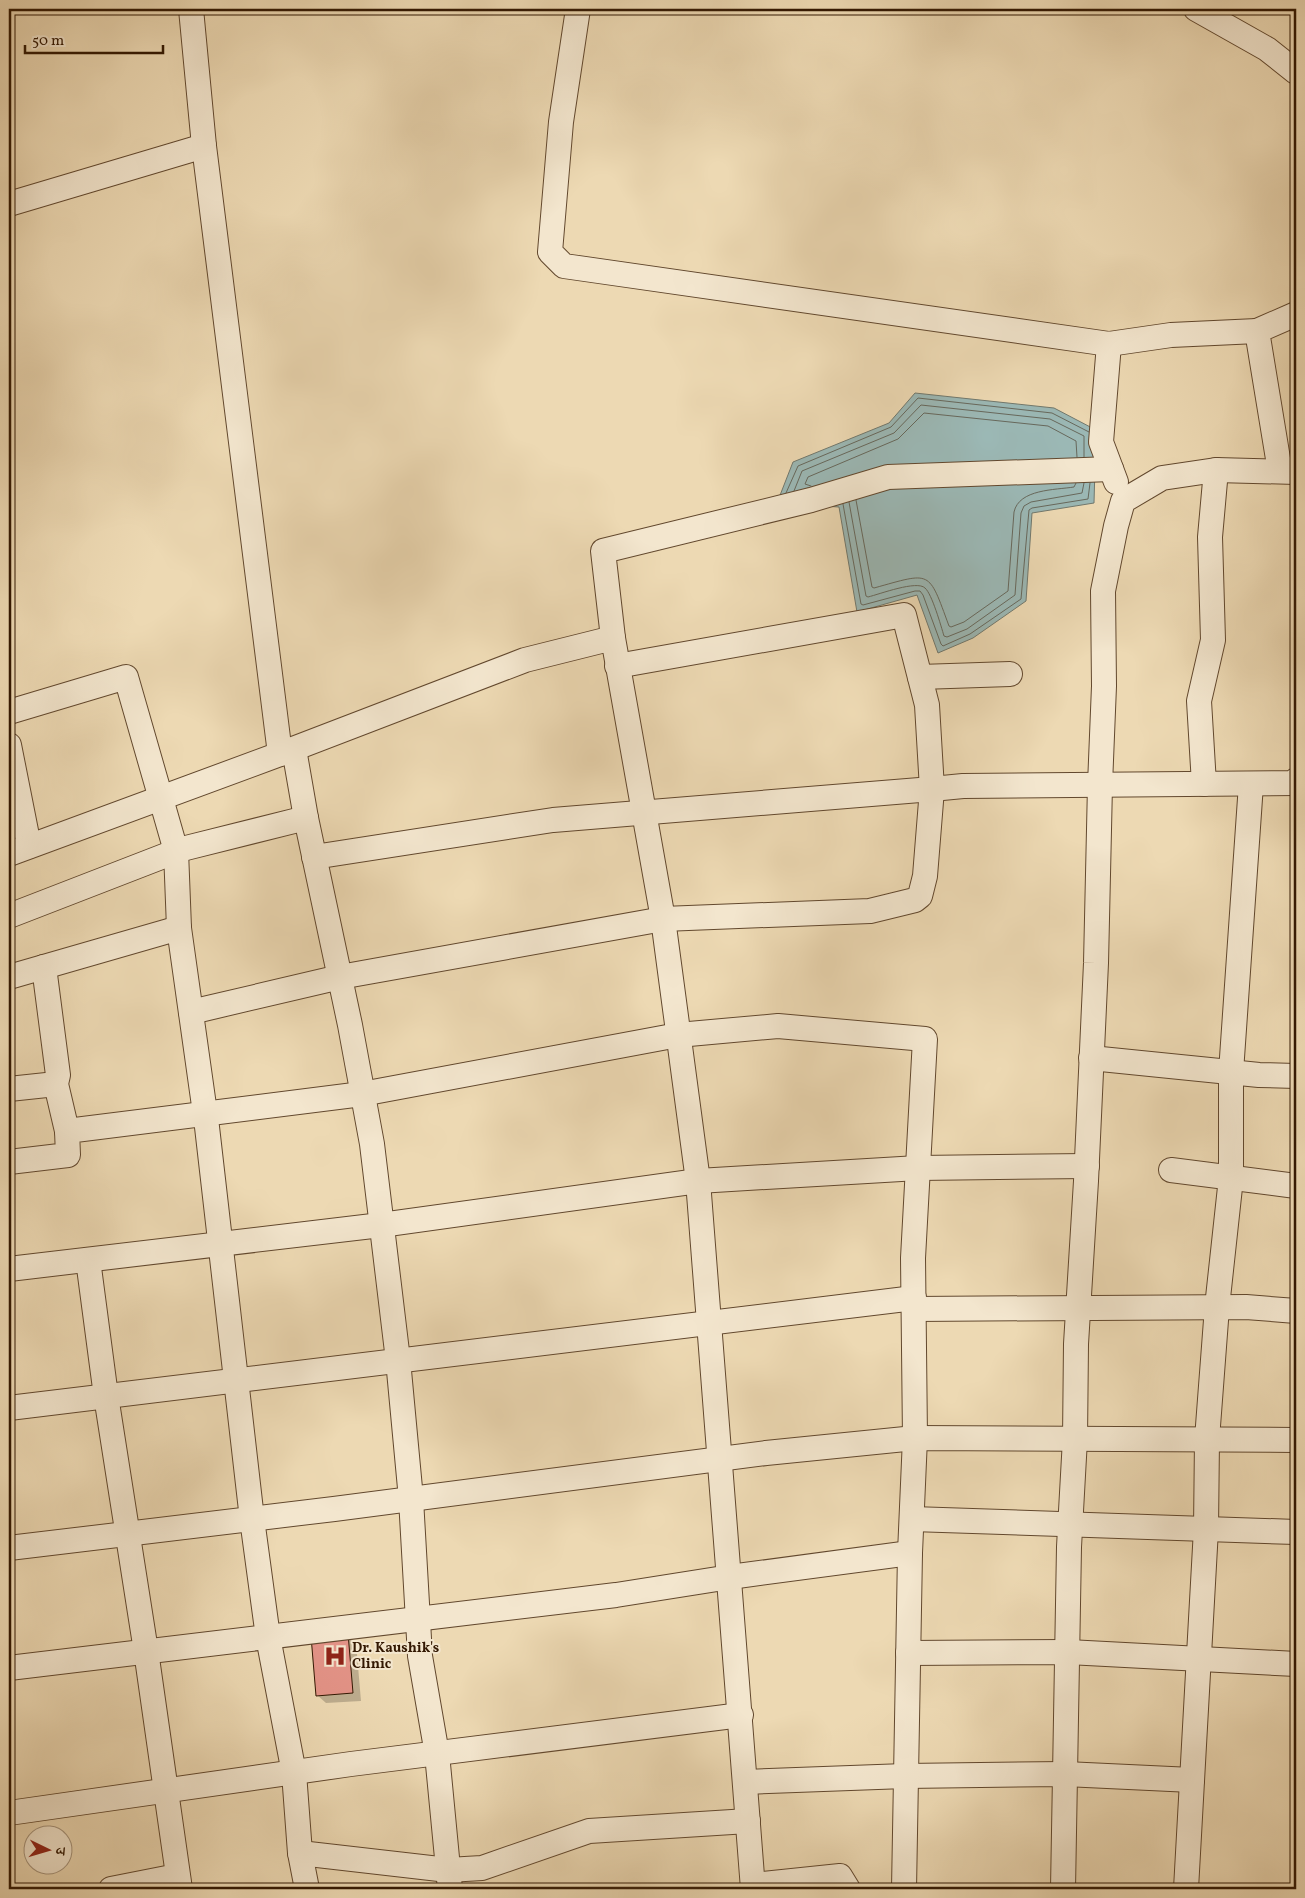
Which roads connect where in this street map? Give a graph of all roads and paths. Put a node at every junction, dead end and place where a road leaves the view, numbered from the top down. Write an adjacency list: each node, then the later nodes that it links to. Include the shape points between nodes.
1 (191, 9): 5 (street)
2 (578, 9): 9 (street, via 561,122 550,252 564,266)
3 (1196, 9): 4 (street, via 1267,49)
4 (1296, 72)
5 (204, 146): 6 (street); 20 (street)
6 (9, 204)
7 (1296, 314): 8 (street)
8 (1257, 331): 9 (street, via 1171,335); 12 (street)
9 (1108, 344): 10 (street, via 1101,442)
10 (1111, 468): 13 (street); 14 (street, via 888,477 811,500 603,551)
11 (1216, 470): 12 (street); 13 (street, via 1162,478); 22 (street, via 1210,537 1213,640 1200,701)
12 (1288, 472)
13 (1124, 501): 24 (street, via 1103,591)
14 (613, 638): 15 (street); 20 (street, via 524,660)
15 (618, 666): 17 (street, via 904,615); 27 (street)
16 (1010, 674): 17 (street)
17 (920, 677): 25 (street, via 927,705)
18 (9, 712): 26 (street, via 126,677)
19 (9, 744): 29 (street)
20 (287, 752): 26 (street); 28 (street)
21 (1296, 780): 23 (street, via 1296,783)
22 (1204, 784): 23 (street); 24 (street)
23 (1251, 784): 41 (street)
24 (1100, 785): 25 (street); 40 (street)
25 (932, 789): 27 (street); 33 (street, via 925,876 920,896 915,900 870,911)
26 (161, 798): 29 (street); 30 (street)
27 (644, 812): 31 (street, via 553,820); 33 (street)
28 (306, 818): 30 (street); 31 (street)
29 (19, 850)
30 (176, 851): 32 (street); 34 (street)
31 (314, 857): 37 (street)
32 (9, 916)
33 (663, 918): 37 (street); 39 (street)
34 (179, 928): 35 (street); 38 (street)
35 (44, 967): 36 (street); 43 (street, via 58,1075)
36 (9, 977)
37 (340, 977): 38 (street); 45 (street)
38 (191, 1012): 46 (street)
39 (678, 1035): 45 (street); 50 (street, via 778,1026 925,1039); 53 (street)
40 (1091, 1058): 41 (street); 49 (street)
41 (1231, 1072): 42 (street); 52 (street)
42 (1296, 1076)
43 (56, 1084): 44 (street); 47 (street)
44 (9, 1089)
45 (362, 1094): 46 (street); 55 (street, via 372,1144)
46 (205, 1115): 47 (street); 56 (street)
47 (68, 1131): 48 (street, via 68,1155)
48 (9, 1162)
49 (1087, 1166): 50 (street); 60 (street)
50 (918, 1168): 53 (street); 59 (street)
51 (1171, 1170): 52 (street)
52 (1231, 1178): 54 (street); 61 (street)
53 (698, 1181): 55 (street); 63 (street)
54 (1296, 1186)
55 (381, 1225): 56 (street); 64 (street)
56 (221, 1244): 57 (street); 65 (street)
57 (88, 1260): 58 (street); 66 (street)
58 (9, 1269)
59 (914, 1303): 60 (street); 63 (street); 68 (street)
60 (1078, 1308): 61 (street); 69 (street)
61 (1217, 1308): 62 (street); 70 (street)
62 (1296, 1310)
63 (709, 1323): 64 (street); 72 (street)
64 (398, 1360): 65 (street); 73 (street)
65 (236, 1380): 66 (street); 74 (street)
66 (106, 1396): 67 (street); 79 (street)
67 (9, 1408)
68 (915, 1438): 69 (street); 72 (street); 75 (street)
69 (1075, 1439): 70 (street); 76 (street)
70 (1207, 1439): 71 (street); 77 (street)
71 (1296, 1440)
72 (720, 1459): 73 (street); 82 (street)
73 (411, 1499): 74 (street); 83 (street)
74 (252, 1519): 79 (street); 84 (street)
75 (912, 1519): 76 (street); 81 (street)
76 (1070, 1525): 77 (street); 86 (street)
77 (1206, 1529): 78 (street); 88 (street)
78 (1296, 1532)
79 (128, 1534): 80 (street); 85 (street)
80 (9, 1548)
81 (910, 1553): 82 (street); 87 (street)
82 (730, 1577): 83 (street, via 616,1595); 91 (street)
83 (418, 1619): 84 (street); 92 (street, via 420,1656)
84 (268, 1637): 85 (street); 93 (street)
85 (146, 1651): 90 (street); 98 (street)
86 (1068, 1652): 87 (street); 88 (street); 94 (street)
87 (908, 1654): 95 (street)
88 (1198, 1659): 89 (street); 96 (street)
89 (1296, 1664)
90 (9, 1668)
91 (741, 1715): 92 (street); 97 (street)
92 (437, 1754): 93 (street); 102 (street)
93 (294, 1773): 98 (street); 101 (street)
94 (1065, 1774): 95 (street); 96 (street); 109 (street)
95 (905, 1776): 97 (street); 108 (street)
96 (1192, 1780): 110 (street)
97 (745, 1782): 100 (street)
98 (165, 1792): 99 (street); 103 (street)
99 (9, 1813)
100 (748, 1821): 102 (street, via 589,1831); 104 (street)
101 (300, 1853): 102 (street); 106 (street)
102 (449, 1880)
103 (178, 1883): 105 (street)
104 (753, 1887): 107 (street, via 840,1876)
105 (111, 1889)
106 (307, 1889)
107 (848, 1889)
108 (904, 1889)
109 (1063, 1889)
110 (1186, 1889)

